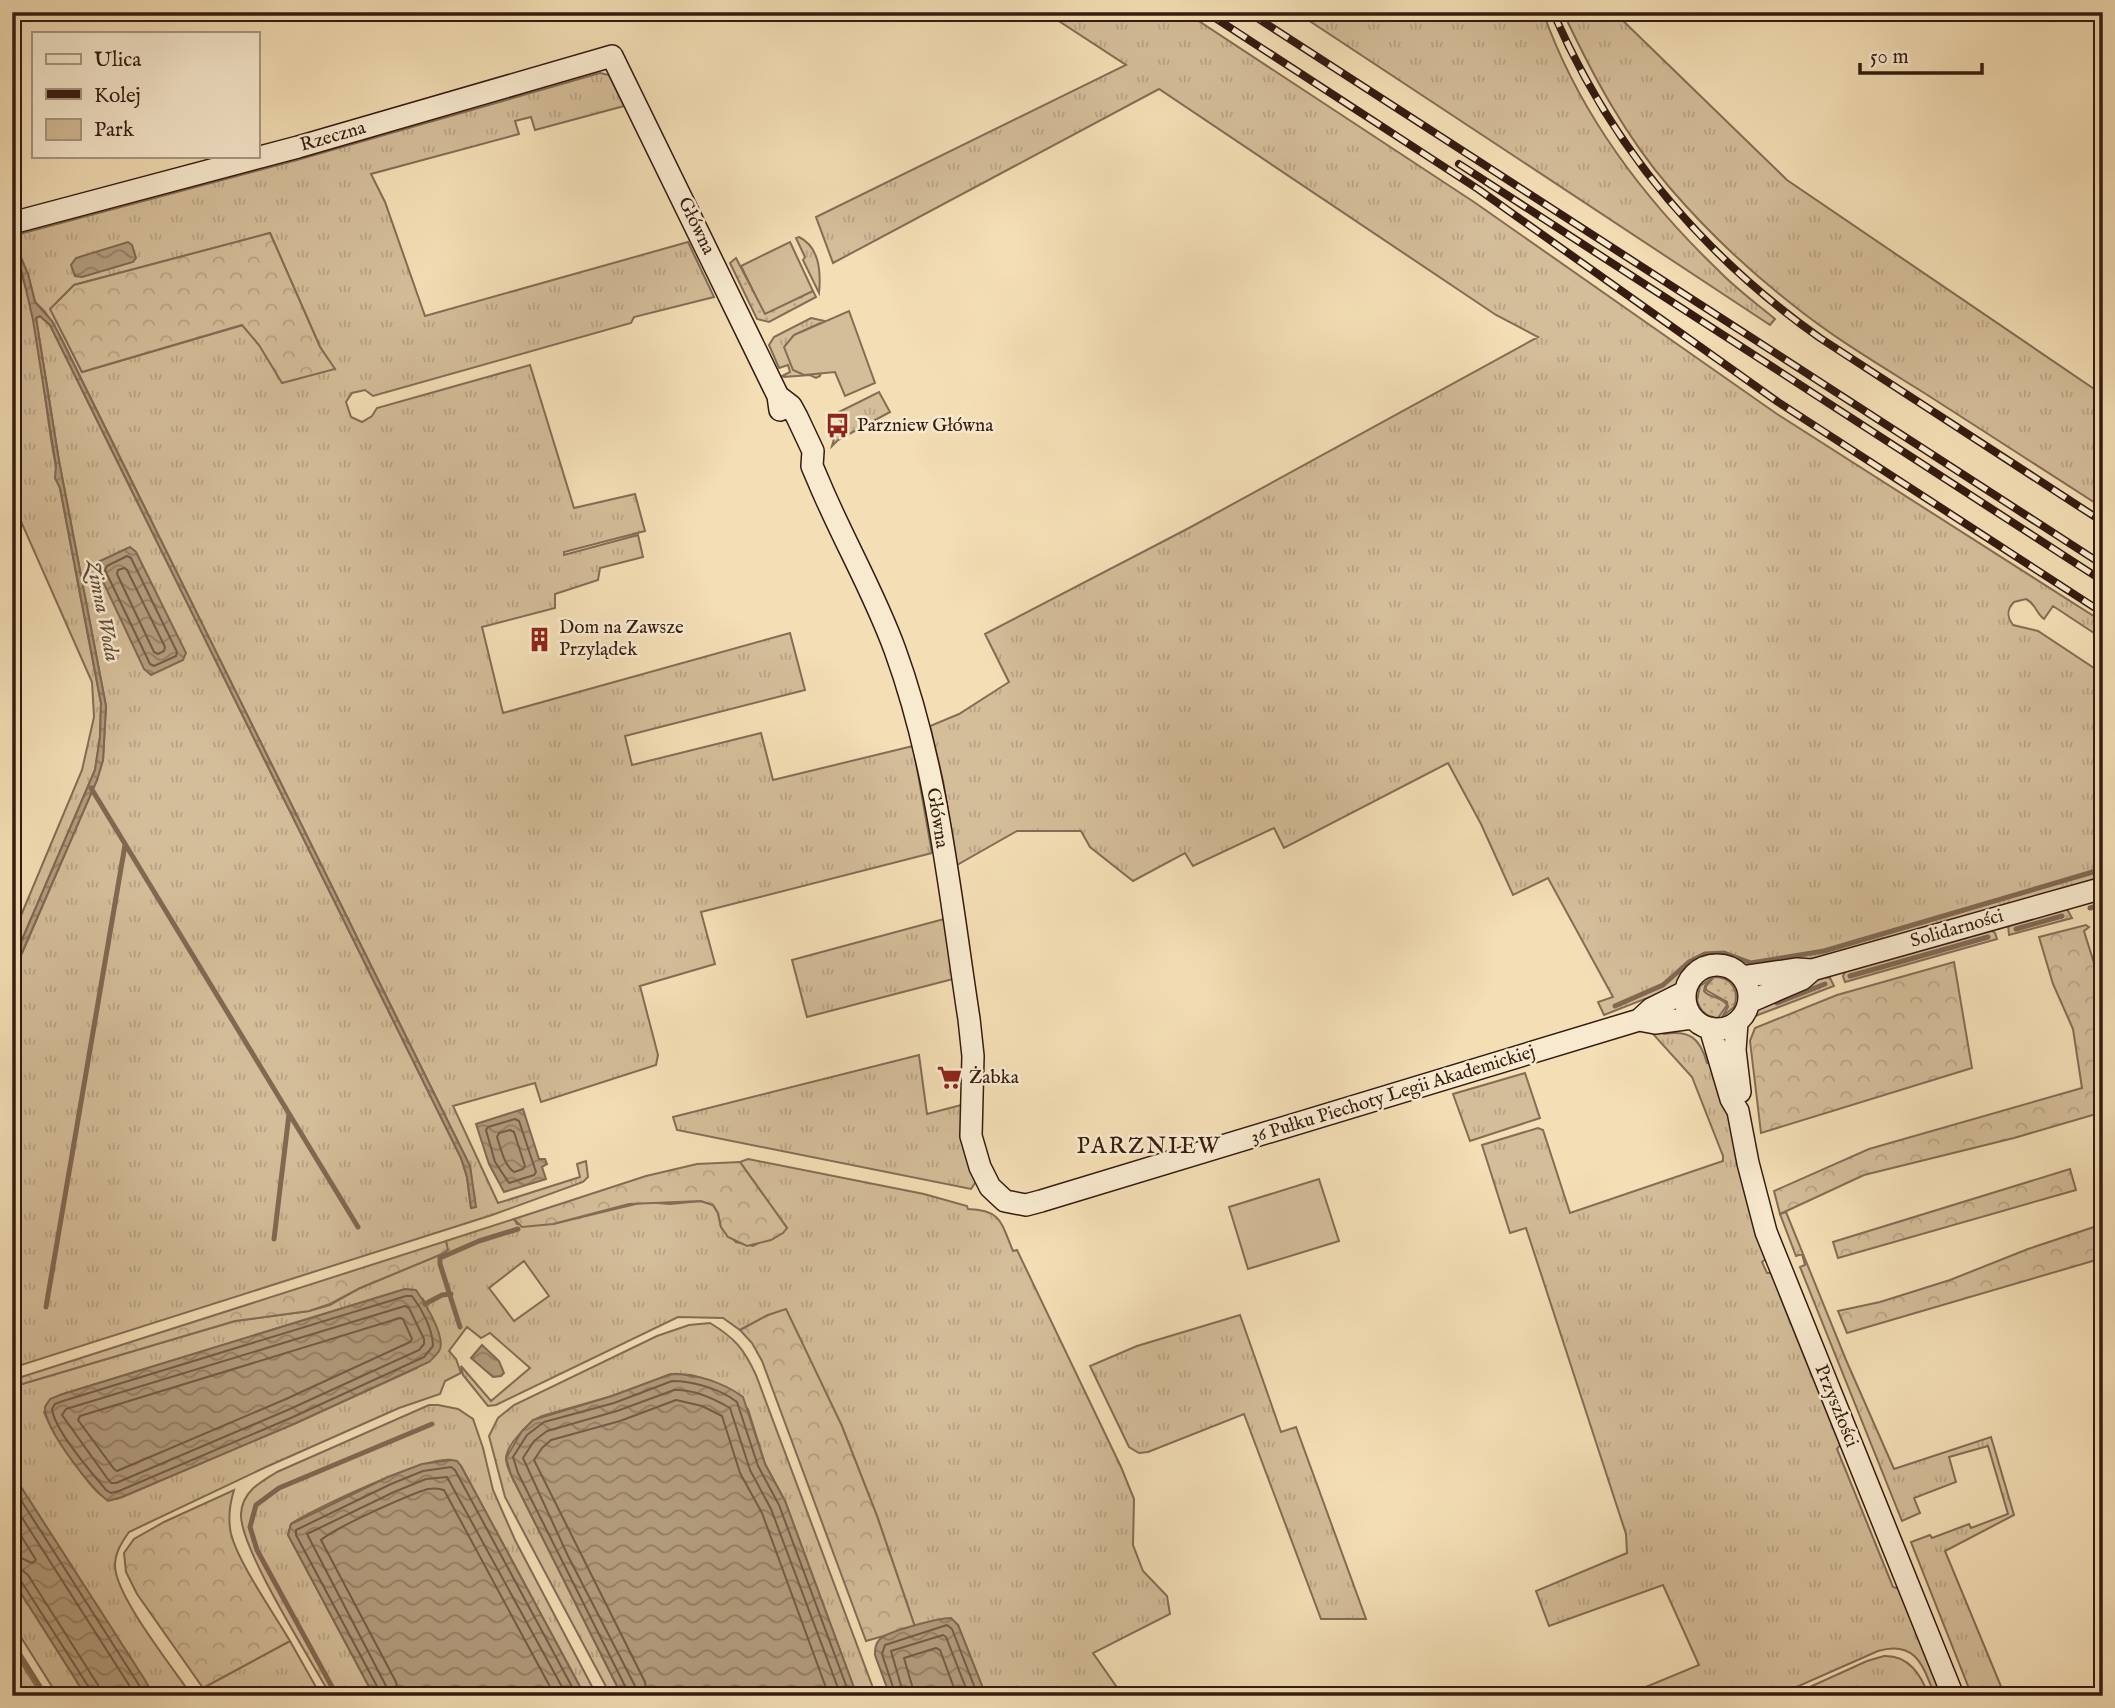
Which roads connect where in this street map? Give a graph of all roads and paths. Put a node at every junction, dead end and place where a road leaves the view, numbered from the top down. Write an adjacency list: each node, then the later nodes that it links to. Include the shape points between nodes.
1 (612, 56): 2 (street, Rzeczna); 14 (street, Główna, via 778,396 802,457 812,466 886,626 904,677 926,757 969,1020 972,1142)
2 (259, 157)
3 (257, 158): 4 (street, Rzeczna)
4 (14, 223)
5 (2103, 888): 6 (street, Solidarności)
6 (1812, 970): 7 (street, Solidarności); 9 (street, Solidarności)
7 (1742, 977): 8 (street, via 1726,966 1707,966 1691,978); 9 (street)
8 (1685, 992): 10 (street, 36 Pułku Piechoty Legii Akademickiej); 11 (street, via 1686,1005)
9 (1749, 1002): 12 (street)
10 (1639, 1020): 11 (street, 36 Pułku Piechoty Legii Akademickiej); 14 (street, 36 Pułku Piechoty Legii Akademickiej, via 1034,1203 1011,1204)
11 (1701, 1023): 12 (street, via 1724,1029); 13 (street, Przyszłości)
12 (1737, 1023): 13 (street, Przyszłości)
13 (1738, 1111): 15 (street, Przyszłości, via 1766,1232)
14 (990, 1187)
15 (1953, 1696)

